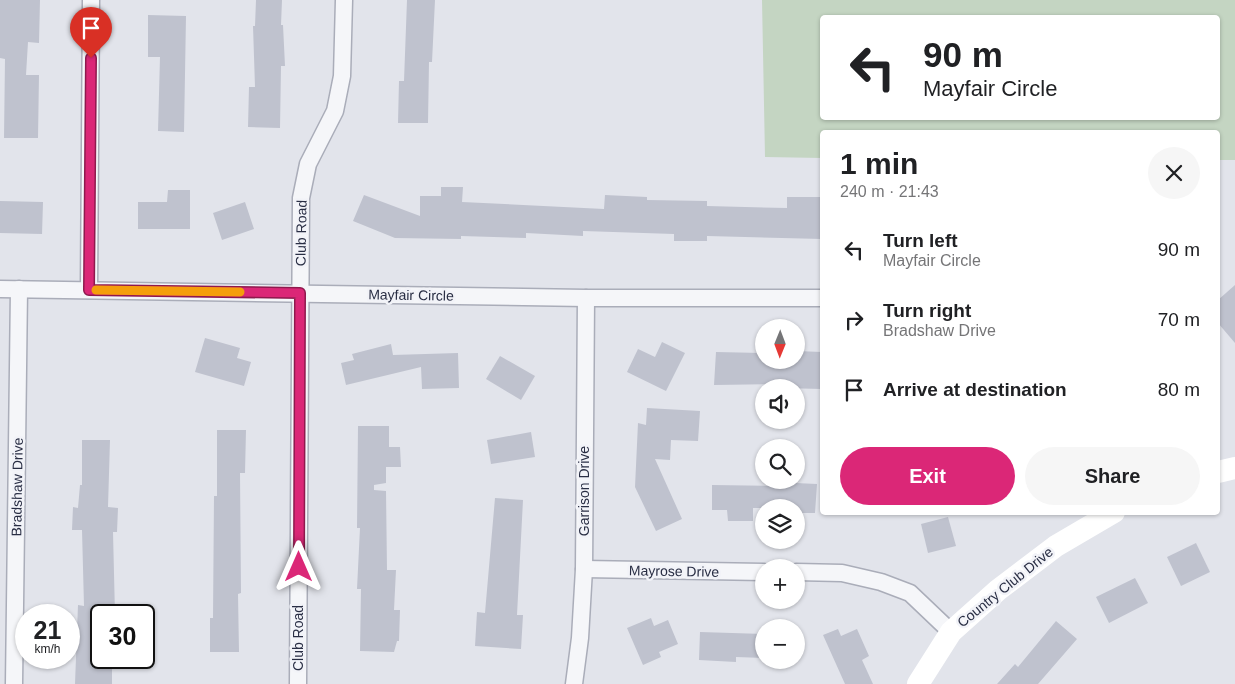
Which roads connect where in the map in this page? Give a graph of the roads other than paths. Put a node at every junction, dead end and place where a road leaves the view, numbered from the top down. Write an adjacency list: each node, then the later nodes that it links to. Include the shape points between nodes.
1 (91, 0): 5 (street)
2 (344, 0): 6 (street, Club Road, via 342,76 335,111 308,164 301,198)
3 (0, 289): 4 (street, Mayfair Circle)
4 (19, 289): 5 (street, Mayfair Circle); 16 (street, Bradshaw Drive)
5 (89, 290): 6 (street, Mayfair Circle)
6 (300, 293): 7 (street, Mayfair Circle); 17 (street, Club Road)
7 (586, 298): 8 (street, Mayfair Circle); 12 (street, Garrison Drive)
8 (820, 298)
9 (1235, 468): 10 (street)
10 (1220, 472)
11 (1109, 515): 15 (street, Country Club Drive, via 1056,546)
12 (584, 569): 13 (street, Mayrose Drive); 18 (street, Garrison Drive)
13 (755, 572)
14 (805, 572): 15 (street, via 842,573 910,593)
15 (950, 632): 19 (street, Country Club Drive)
16 (14, 684)
17 (298, 684)
18 (574, 684)
19 (918, 684)

